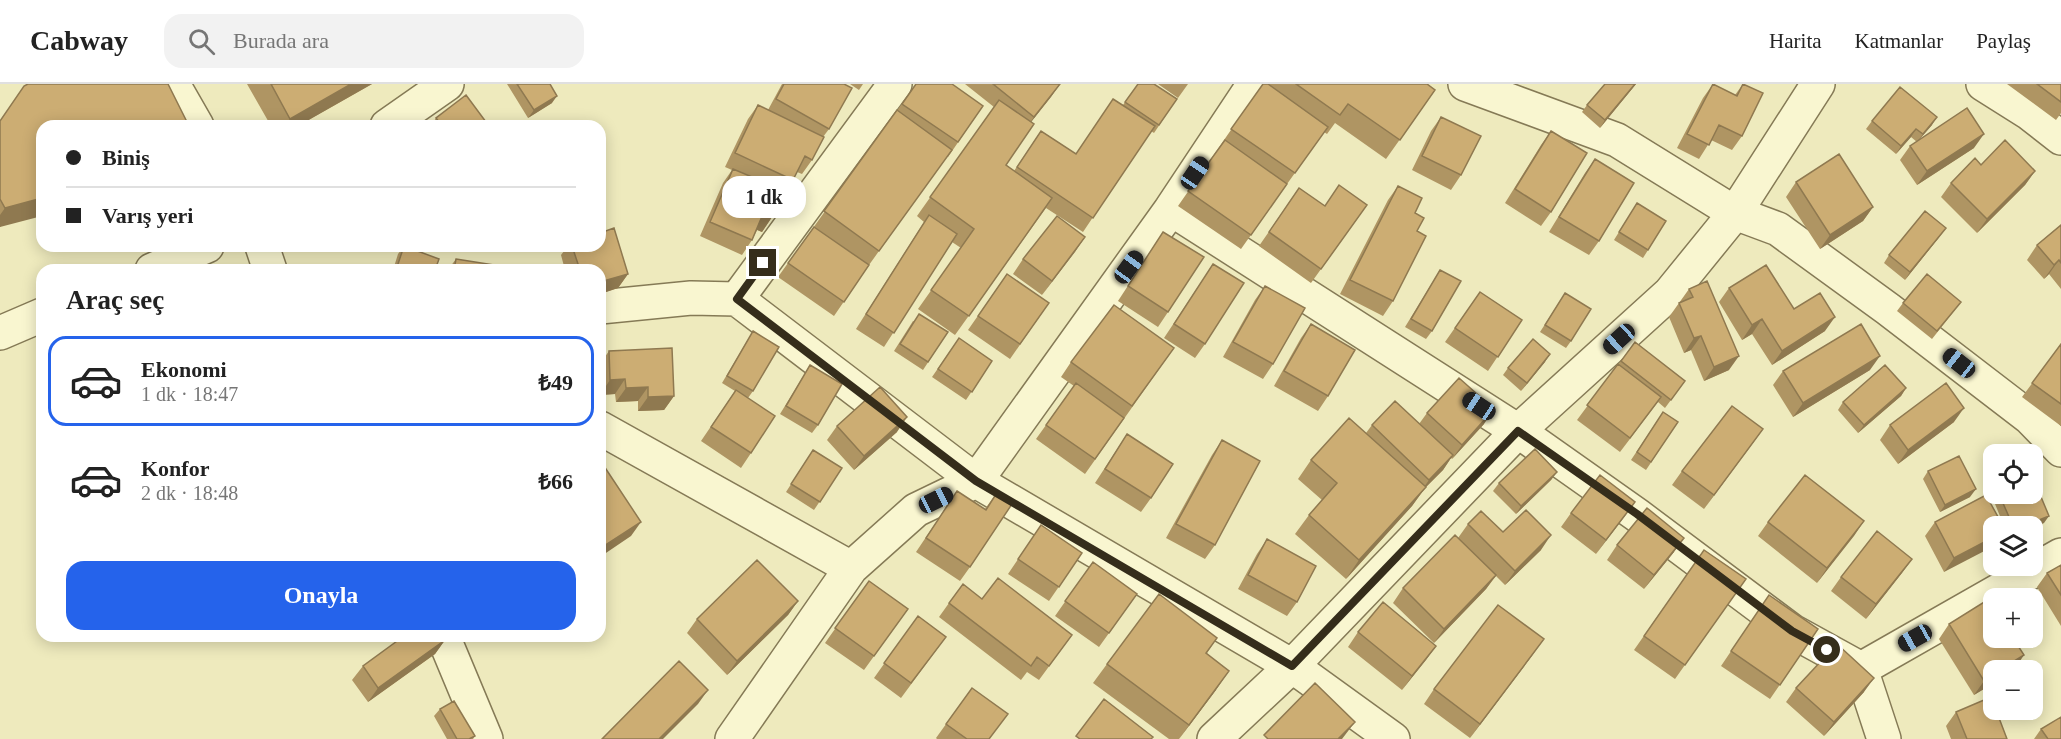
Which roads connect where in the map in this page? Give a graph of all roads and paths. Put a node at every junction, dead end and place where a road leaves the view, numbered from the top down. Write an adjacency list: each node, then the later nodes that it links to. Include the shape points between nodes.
1 (173, 84): 8 (street)
2 (447, 84): 9 (street)
3 (895, 84): 15 (street)
4 (1254, 84): 11 (street)
5 (1465, 84): 12 (street, via 1617,140)
6 (1818, 84): 12 (street)
7 (1983, 84): 10 (street)
8 (194, 120)
9 (396, 120)
10 (2061, 138)
11 (1171, 209): 20 (street); 22 (street)
12 (1735, 213): 20 (street, via 1670,293); 21 (street, via 1778,229 2030,418)
13 (193, 252): 14 (street)
14 (166, 264)
15 (737, 299): 16 (street, via 691,298); 22 (street)
16 (606, 306)
17 (36, 318): 18 (street)
18 (0, 333)
19 (606, 431): 24 (street)
20 (1518, 431): 26 (street); 27 (street, via 1637,514 1792,631)
21 (2061, 450)
22 (976, 481): 24 (street, via 916,510); 26 (street)
23 (2061, 555): 27 (street)
24 (851, 568): 29 (street)
25 (446, 642): 28 (street)
26 (1292, 666): 30 (street); 31 (street)
27 (1861, 669): 32 (street)
28 (486, 739)
29 (732, 739)
30 (1214, 739)
31 (1393, 739)
32 (1884, 739)

